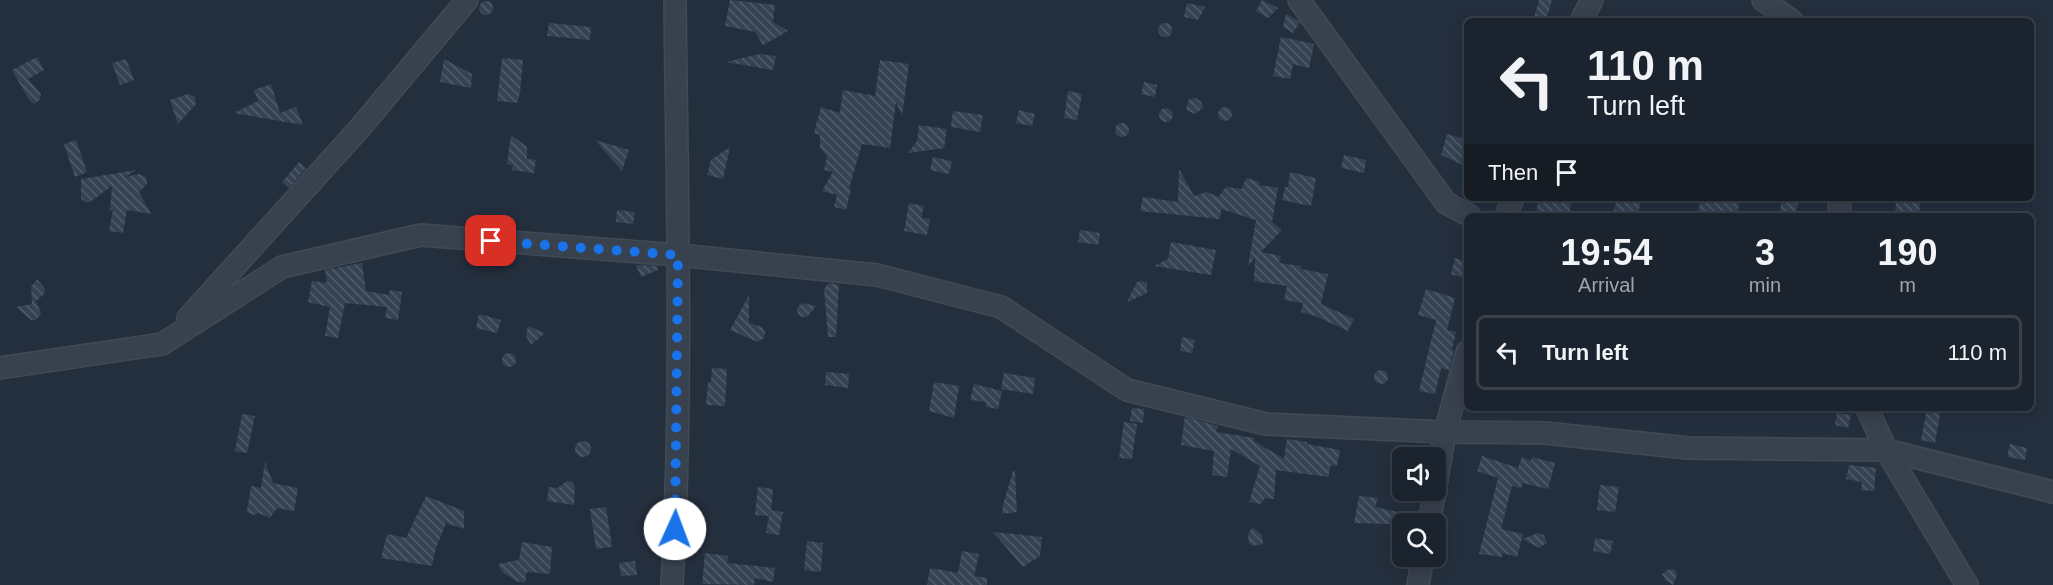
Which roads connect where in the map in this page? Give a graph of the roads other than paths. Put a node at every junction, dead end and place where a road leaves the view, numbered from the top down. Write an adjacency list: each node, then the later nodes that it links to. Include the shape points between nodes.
1 (467, 0): 10 (street, via 359,129)
2 (675, 0): 9 (street)
3 (1299, 0): 8 (street, via 1446,203)
4 (1592, 0): 6 (street)
5 (1763, 0): 7 (street)
6 (1583, 18)
7 (1787, 18)
8 (1464, 213)
9 (678, 255): 10 (street, via 421,235 282,267); 14 (street, via 877,275 1001,308 1126,390 1266,424); 19 (street)
10 (167, 340): 12 (street, via 162,344)
11 (1464, 363): 14 (street)
12 (0, 368)
13 (1868, 411): 16 (street)
14 (1445, 432): 15 (street); 16 (street, via 1545,434 1688,448)
15 (1442, 447)
16 (1886, 450): 17 (street); 21 (street)
17 (2053, 492)
18 (1421, 567): 20 (street)
19 (672, 585)
20 (1418, 585)
21 (1967, 585)

